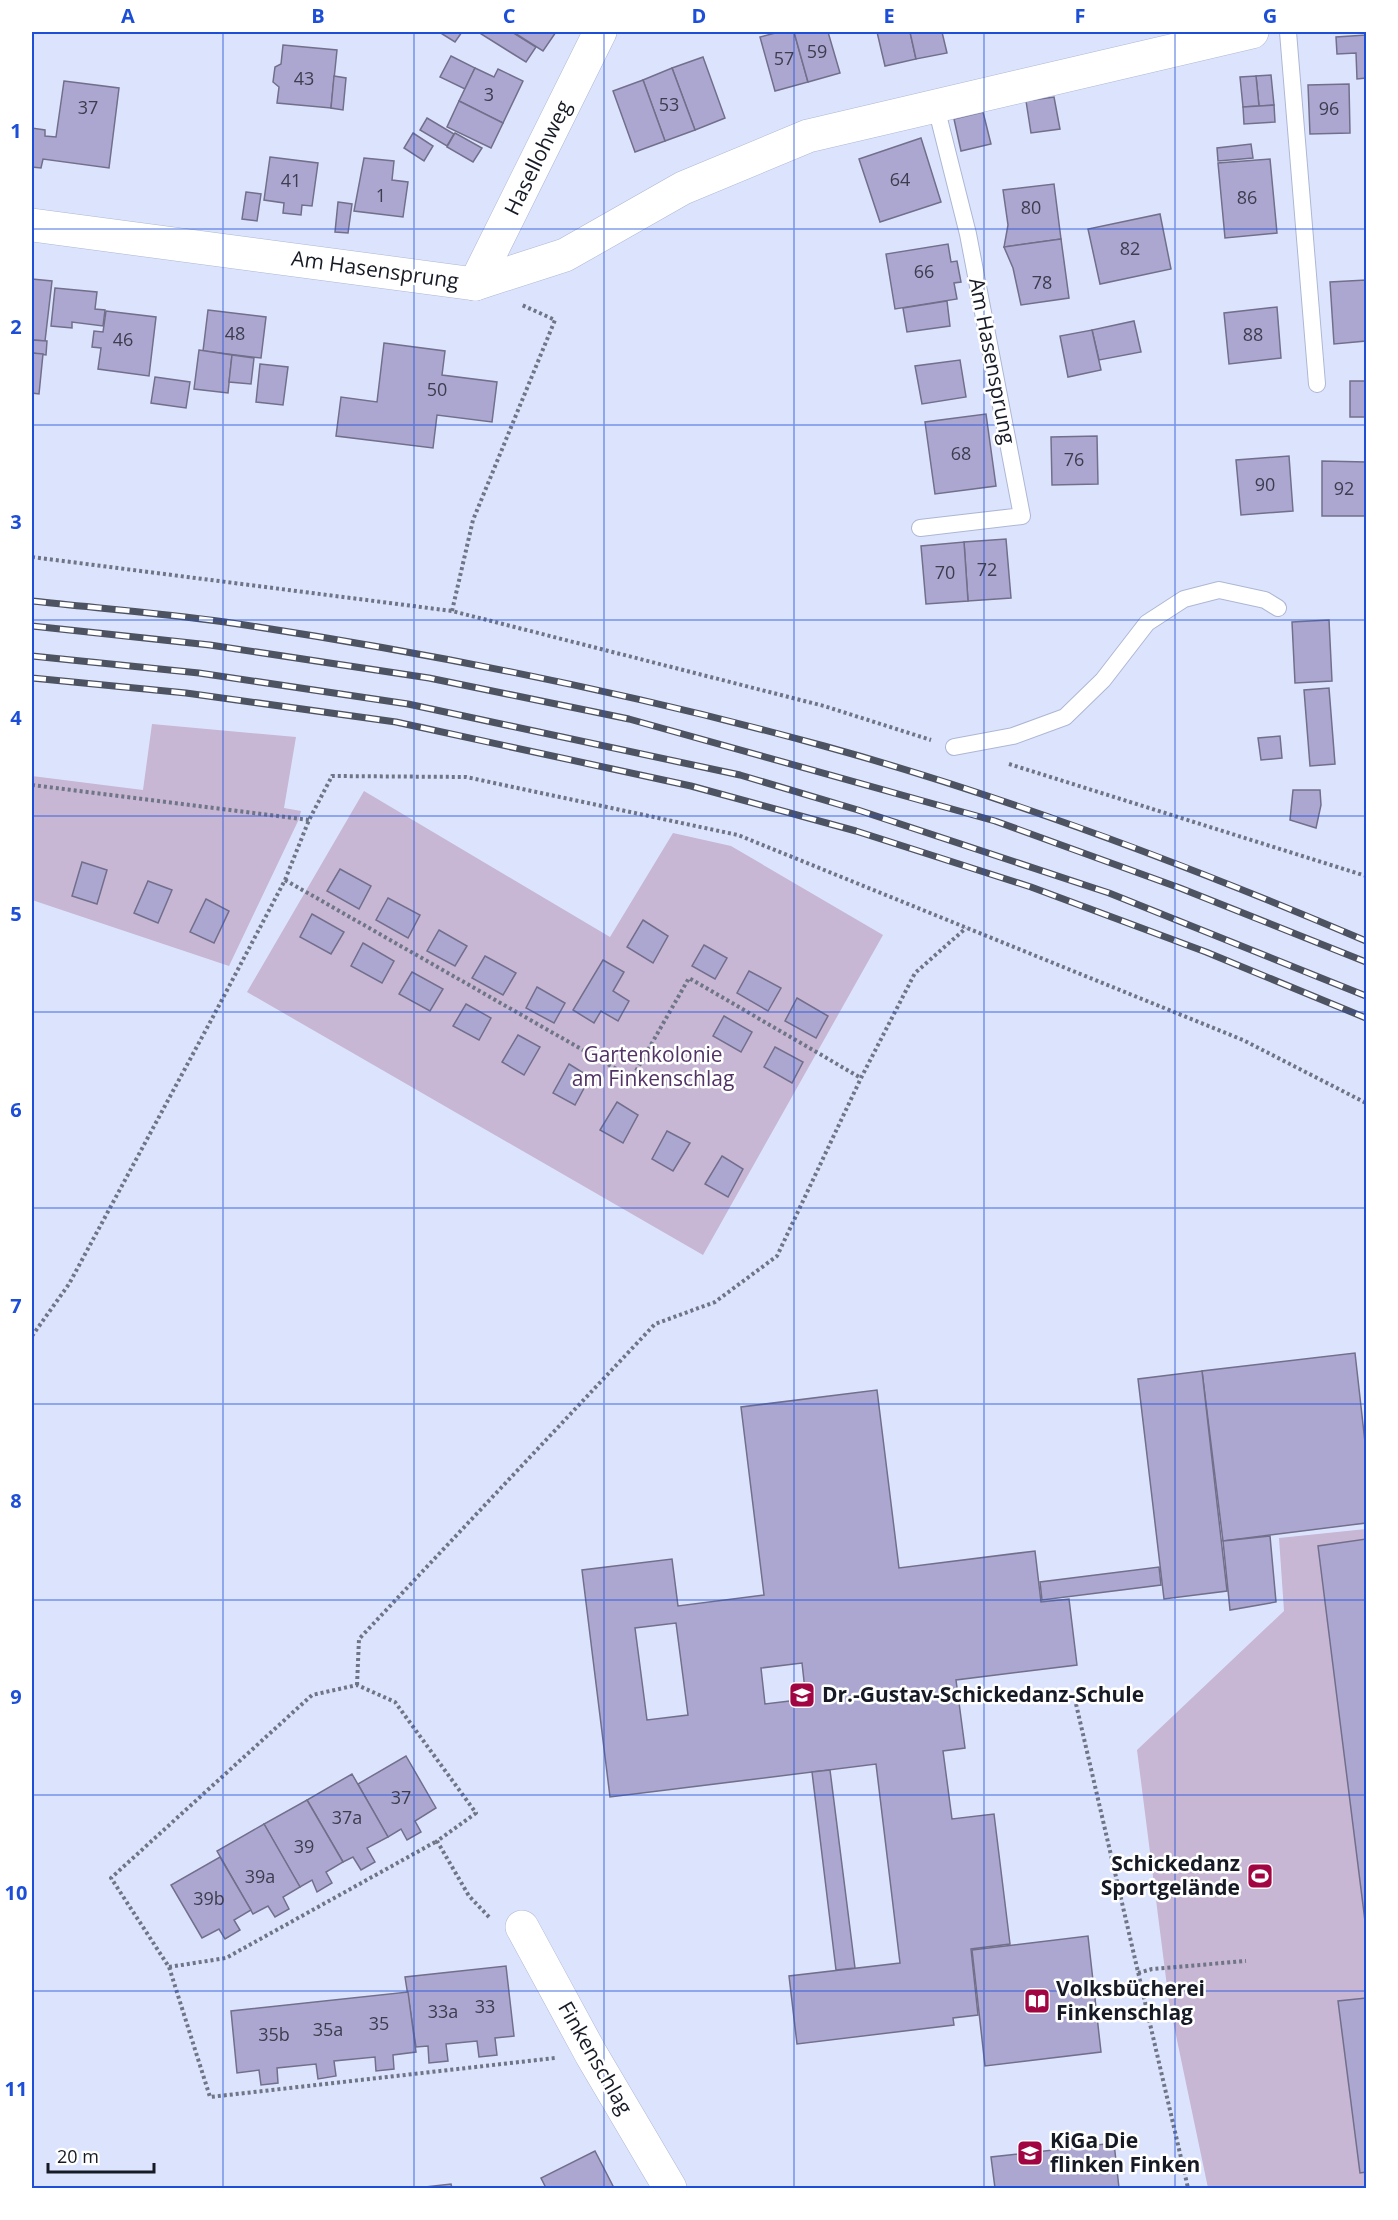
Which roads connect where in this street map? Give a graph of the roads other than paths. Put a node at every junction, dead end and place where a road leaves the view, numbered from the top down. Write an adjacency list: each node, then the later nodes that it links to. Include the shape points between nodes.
1 (600, 32): 7 (street, Hasellohweg)
2 (1252, 32): 4 (street, Am Hasensprung)
3 (1288, 32): 8 (lane)
4 (1205, 36): 5 (street, Am Hasensprung)
5 (936, 107): 7 (street, Am Hasensprung, via 808,136 683,188 565,255); 9 (lane, Am Hasensprung, via 968,234 1022,516)
6 (32, 225): 7 (street, Am Hasensprung)
7 (475, 284)
8 (1317, 384)
9 (920, 528)
10 (1278, 608): 11 (lane, via 1265,600 1219,590 1184,599 1147,623 1103,680 1065,717 1013,736)
11 (954, 747)
12 (522, 1927): 13 (street, Finkenschlag)
13 (670, 2188)

